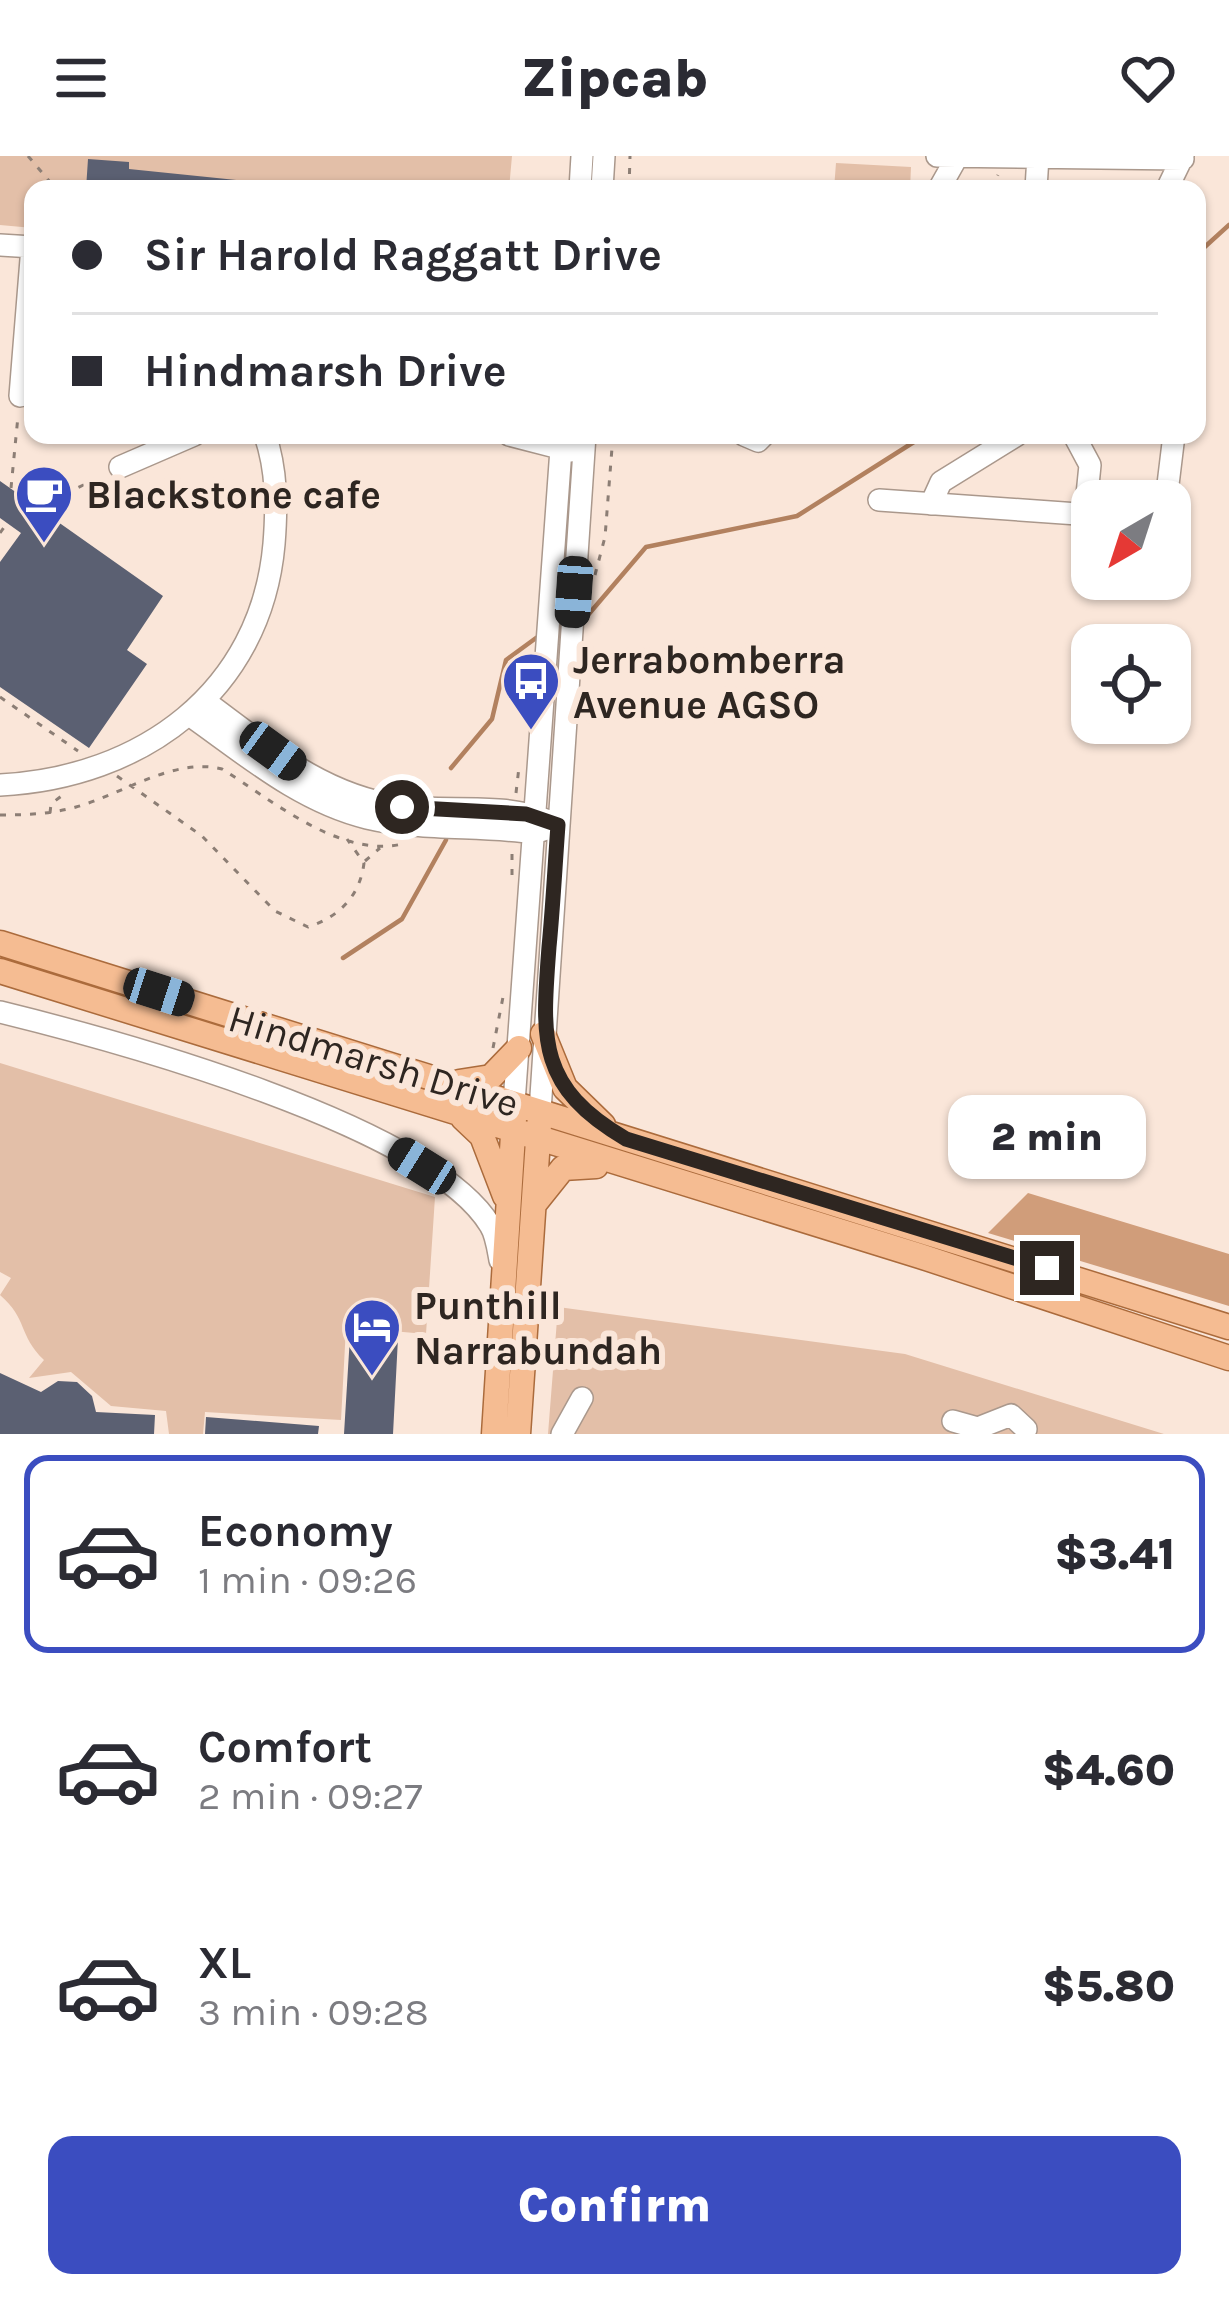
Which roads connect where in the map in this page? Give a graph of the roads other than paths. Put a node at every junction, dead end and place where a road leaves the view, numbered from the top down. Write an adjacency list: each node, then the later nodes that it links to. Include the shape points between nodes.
1 (937, 156): 2 (street)
2 (957, 157): 3 (street)
3 (1038, 157): 4 (street)
4 (1106, 157): 5 (street)
5 (1183, 157)
6 (24, 350): 7 (street)
7 (20, 396)
8 (173, 444): 15 (street)
9 (266, 444): 21 (street, via 276,514 268,583 249,637)
10 (573, 444): 22 (street)
11 (573, 444): 23 (street)
12 (1002, 444): 19 (street, via 941,482)
13 (1079, 444): 16 (street)
14 (1173, 444): 17 (street)
15 (120, 467)
16 (1089, 480)
17 (1169, 480)
18 (879, 500): 19 (street)
19 (931, 504): 20 (street)
20 (1071, 514)
21 (199, 710): 24 (street, via 104,768); 25 (street, via 293,788 337,810 403,824)
22 (537, 783): 23 (street); 25 (street)
23 (561, 784): 26 (street)
24 (0, 785)
25 (534, 824): 26 (street); 31 (street)
26 (558, 825): 30 (street)
27 (0, 943): 32 (main road, Hindmarsh Drive)
28 (0, 971): 35 (main road, Hindmarsh Drive)
29 (0, 1012): 40 (street, via 362,1129 486,1220)
30 (543, 1034): 34 (street); 37 (main road, via 574,1099)
31 (518, 1048): 32 (main road, via 491,1077); 33 (street)
32 (451, 1083): 33 (main road, Hindmarsh Drive)
33 (514, 1103): 34 (main road, Hindmarsh Drive); 36 (main road)
34 (540, 1111): 36 (main road); 37 (main road, Hindmarsh Drive)
35 (460, 1115): 36 (main road, Hindmarsh Drive); 39 (main road, via 482,1136)
36 (525, 1135): 38 (main road, Hindmarsh Drive); 39 (main road)
37 (626, 1139): 41 (main road, Hindmarsh Drive)
38 (681, 1182): 39 (main road, via 575,1164); 42 (main road, Hindmarsh Drive)
39 (522, 1208): 40 (main road); 47 (main road)
40 (505, 1278): 46 (main road)
41 (1229, 1327)
42 (1229, 1358)
43 (582, 1398): 48 (street)
44 (953, 1421): 45 (street, via 982,1427 1010,1414)
45 (1026, 1430)
46 (494, 1434)
47 (518, 1434)
48 (562, 1434)

